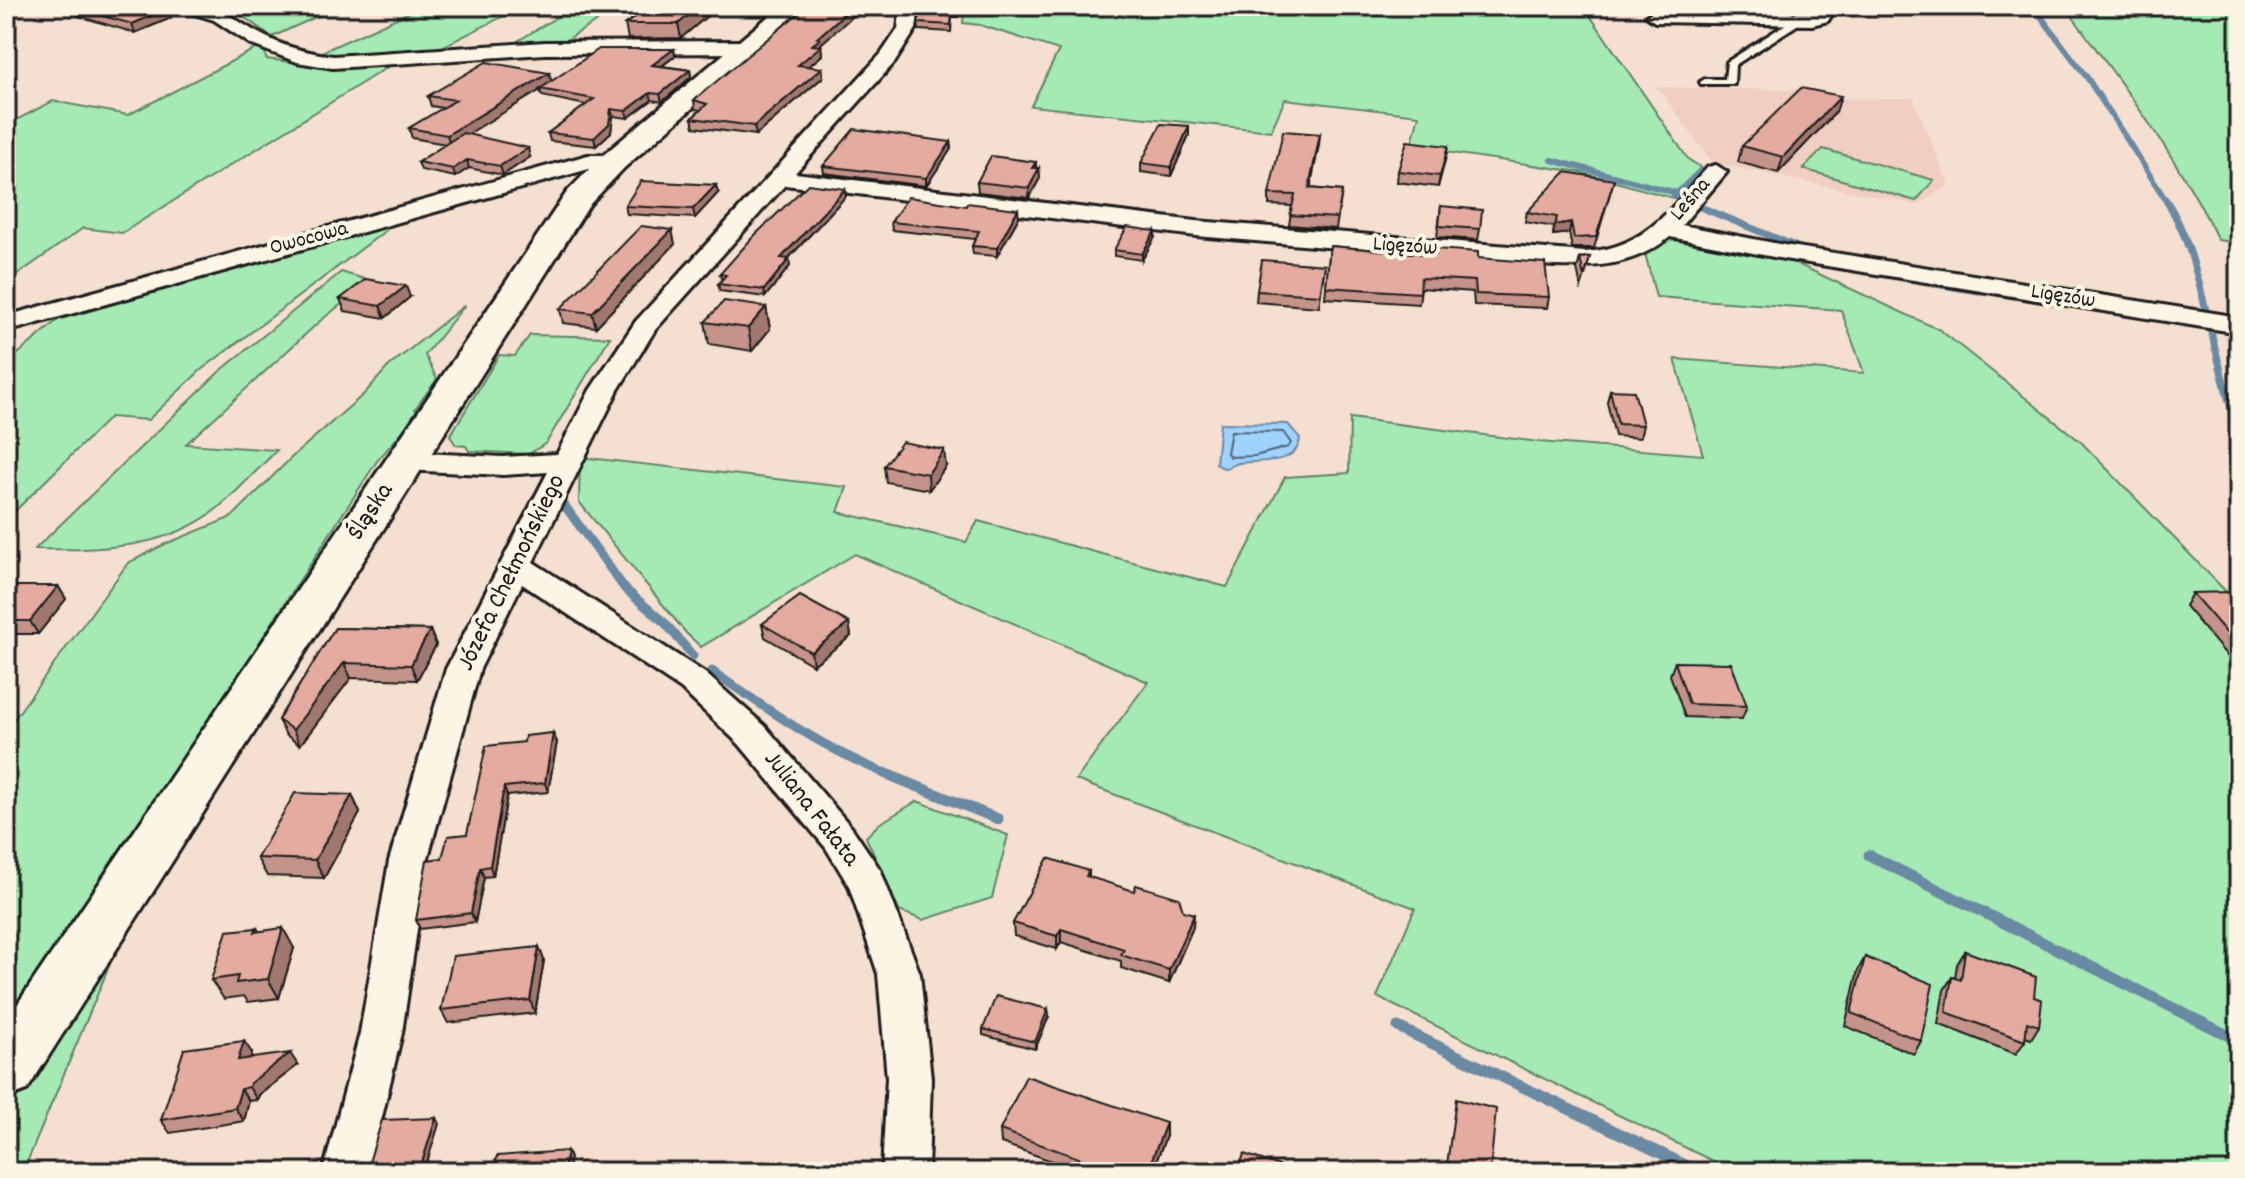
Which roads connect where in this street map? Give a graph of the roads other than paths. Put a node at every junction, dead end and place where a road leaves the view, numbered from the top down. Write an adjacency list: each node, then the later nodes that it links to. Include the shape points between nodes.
1 (187, 6): 7 (street, via 221,16 259,41 304,58 333,62 545,48)
2 (796, 6): 7 (main road, Śląska)
3 (910, 6): 11 (street, via 907,29 888,58)
4 (1828, 6): 6 (street, via 1821,17)
5 (1655, 16): 6 (street)
6 (1793, 19): 8 (lane, via 1730,64 1730,82)
7 (747, 47): 9 (main road, Śląska)
8 (1705, 82)
9 (613, 162): 13 (street, Owocowa, via 588,162); 15 (main road, Śląska, via 578,199)
10 (1716, 172): 12 (street, Leśna)
11 (779, 178): 12 (street, Ligęzów, via 1147,223 1584,259 1620,256); 16 (street, Józefa Chełmońskiego, via 645,326)
12 (1666, 229): 14 (street, Ligęzów)
13 (6, 324)
14 (2239, 325)
15 (405, 461): 16 (street, via 503,466); 18 (main road, Śląska)
16 (566, 462): 17 (street, Józefa Chełmońskiego)
17 (514, 564): 19 (street, Józefa Chełmońskiego, via 463,669 408,861 381,1033); 20 (street, Juliana Fałata, via 693,681 752,735 839,838 867,882 899,974 909,1078)
18 (6, 1071)
19 (346, 1172)
20 (905, 1172)

